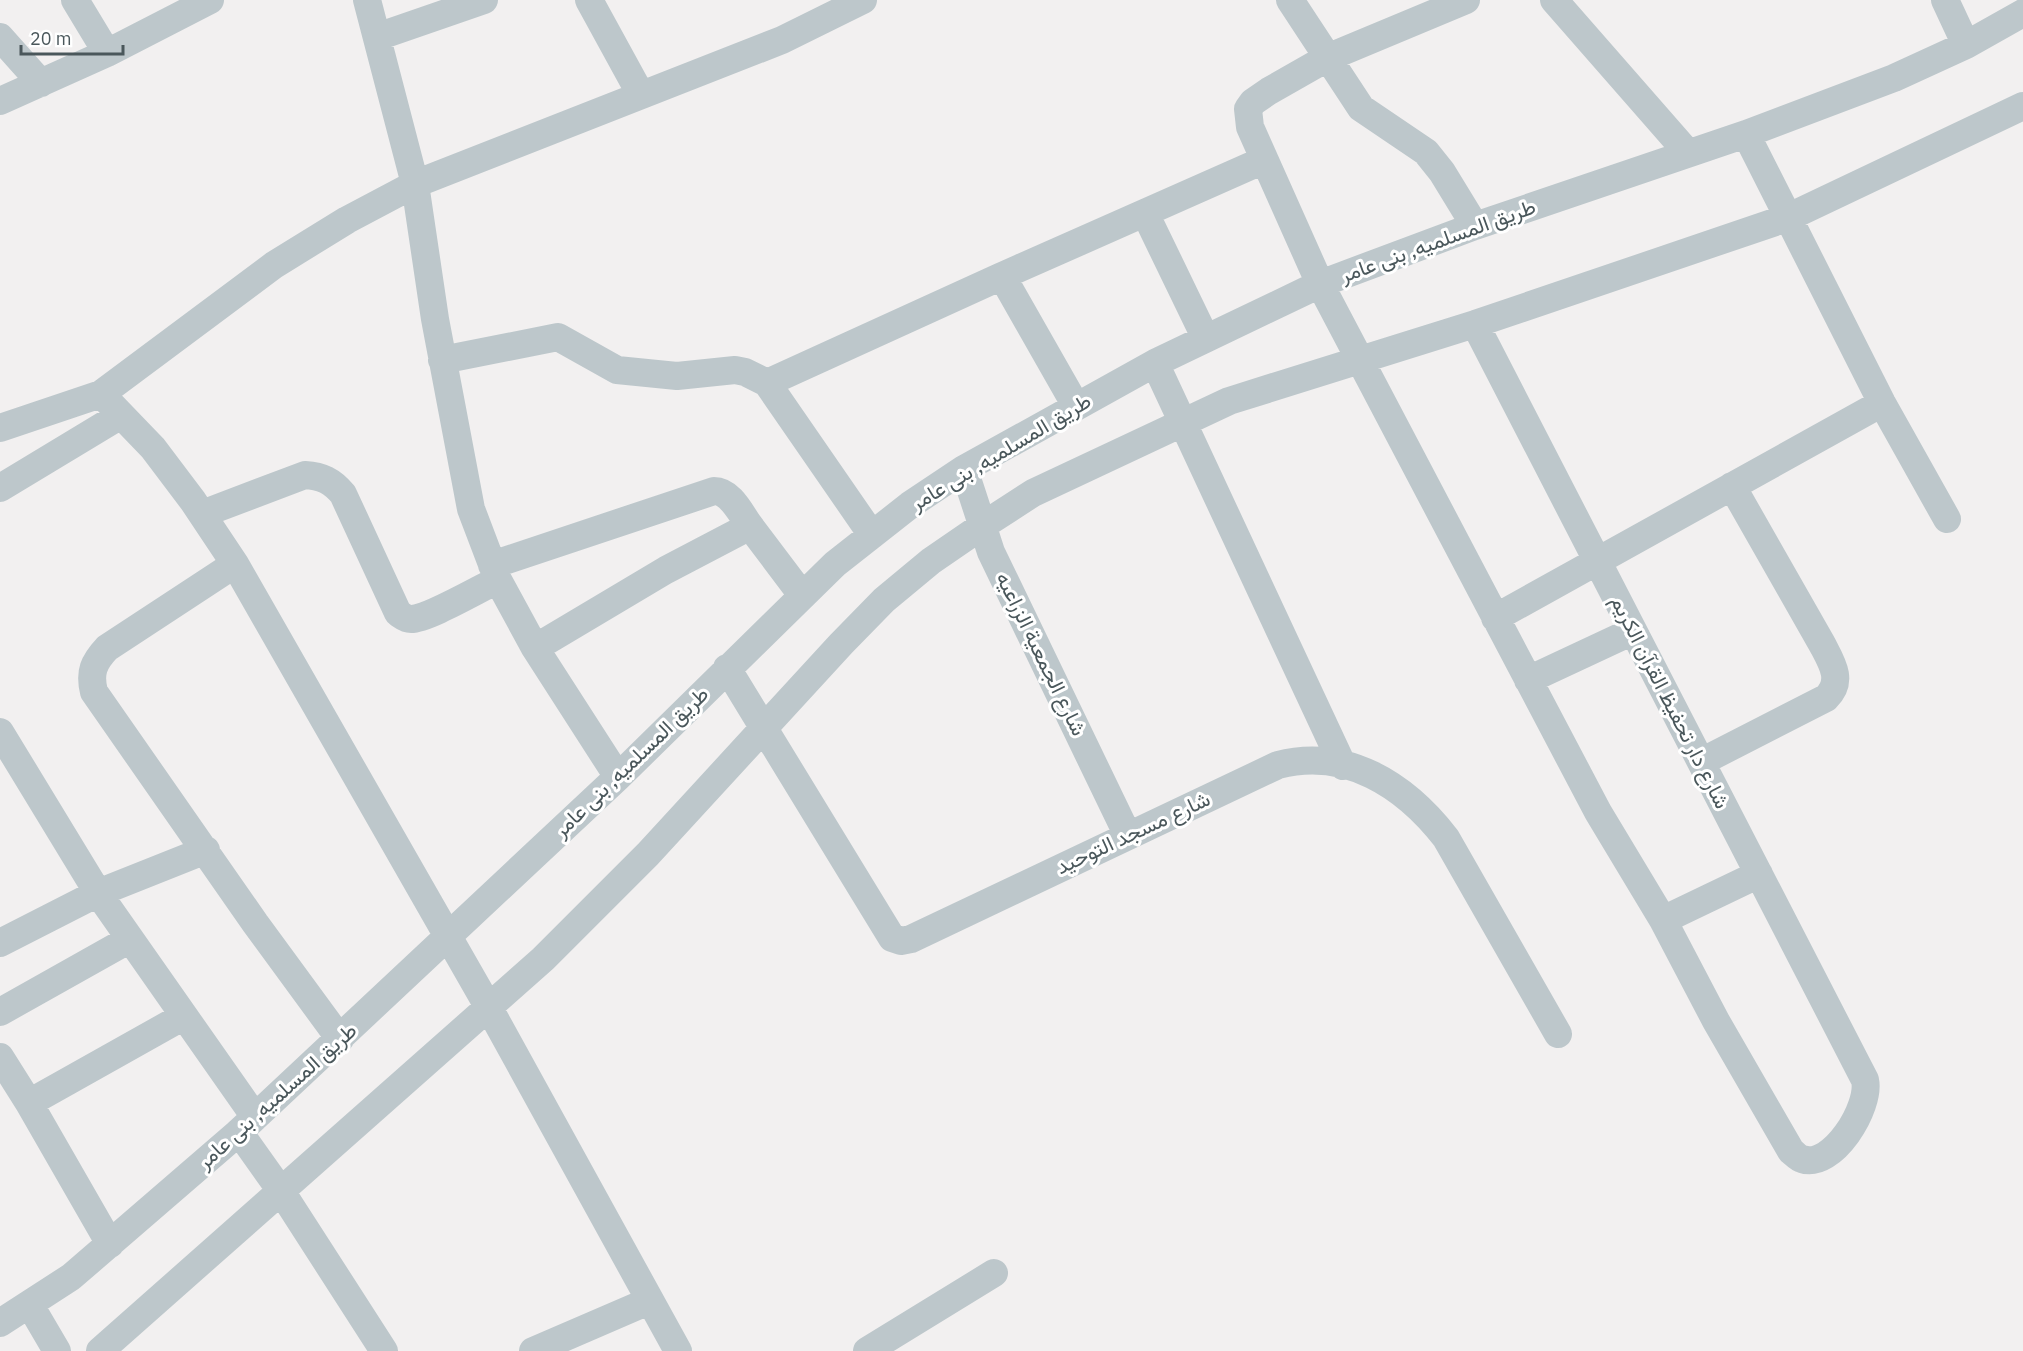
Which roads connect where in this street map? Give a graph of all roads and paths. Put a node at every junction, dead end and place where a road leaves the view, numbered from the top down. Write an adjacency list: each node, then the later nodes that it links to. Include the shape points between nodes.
1 (75, 0): 15 (street)
2 (210, 0): 15 (street)
3 (367, 0): 12 (street)
4 (484, 0): 12 (street)
5 (589, 0): 18 (street)
6 (863, 0): 18 (street, via 782,40)
7 (1290, 0): 16 (street)
8 (1466, 0): 16 (street)
9 (1554, 0): 22 (street)
10 (1945, 0): 14 (street)
11 (2023, 13): 14 (street, طريق المسلميه, بنى عامر)
12 (377, 37): 24 (street)
13 (0, 38): 17 (street)
14 (1966, 45): 21 (street, طريق المسلميه, بنى عامر, via 1894,78)
15 (107, 53): 17 (street)
16 (1327, 58): 23 (street, via 1269,91 1248,109 1250,127); 27 (street, via 1362,108 1432,159)
17 (41, 83): 19 (street)
18 (641, 95): 24 (street)
19 (0, 101)
20 (2023, 106): 26 (street)
21 (1746, 134): 22 (street, طريق المسلميه, بنى عامر); 26 (street)
22 (1687, 153): 27 (street, طريق المسلميه, بنى عامر)
23 (1264, 160): 25 (street); 29 (street)
24 (414, 184): 33 (street); 36 (street, via 274,265)
25 (1145, 213): 28 (street); 31 (street)
26 (1787, 218): 30 (street); 37 (street)
27 (1475, 226): 29 (street, طريق المسلميه, بنى عامر)
28 (1002, 276): 35 (street); 38 (street)
29 (1320, 284): 31 (street, طريق المسلميه, بنى عامر); 32 (street)
30 (1475, 324): 32 (street); 50 (street, شارع دار تحفيظ القرآن الكريم)
31 (1205, 337): 34 (street, طريق المسلميه, بنى عامر)
32 (1360, 359): 40 (street, via 1229,401); 54 (street)
33 (442, 360): 35 (street, via 558,337 617,370 677,376 735,370); 52 (street, via 471,509)
34 (1155, 363): 38 (street, طريق المسلميه, بنى عامر); 40 (street)
35 (767, 383): 49 (street)
36 (101, 394): 39 (street); 41 (street)
37 (1882, 403): 43 (street); 46 (street)
38 (1076, 406): 42 (street, طريق المسلميه, بنى عامر)
39 (121, 415): 44 (street); 45 (street, via 153,448)
40 (1183, 422): 48 (street, via 1033,494); 62 (street)
41 (0, 428)
42 (964, 469): 48 (street, شارع الجمعية الزراعيه); 49 (street, طريق المسلميه, بنى عامر)
43 (1732, 486): 50 (street); 61 (street, via 1834,666 1837,679 1826,699)
44 (0, 488)
45 (202, 514): 51 (street); 52 (street, via 305,475 318,476 343,494 398,613 405,618 429,613)
46 (1947, 519)
47 (750, 526): 52 (street, via 725,493 714,491); 53 (street); 56 (street, via 666,570)
48 (982, 526): 59 (street, via 884,600); 64 (street, شارع الجمعية الزراعيه)
49 (872, 535): 53 (street, طريق المسلميه, بنى عامر)
50 (1597, 561): 54 (street); 55 (street, شارع دار تحفيظ القرآن الكريم)
51 (236, 564): 65 (street, via 107,648 95,661 91,679 94,692); 69 (street)
52 (495, 572): 56 (street)
53 (802, 596): 57 (street, طريق المسلميه, بنى عامر)
54 (1495, 618): 58 (street)
55 (1633, 630): 58 (street); 61 (street, شارع دار تحفيظ القرآن الكريم)
56 (535, 648): 63 (street)
57 (727, 668): 59 (street, شارع مسجد التوحيد); 63 (street, طريق المسلميه, بنى عامر)
58 (1528, 680): 68 (street, via 1598,812)
59 (763, 728): 64 (street, شارع مسجد التوحيد, via 886,930 901,941); 72 (street, via 595,908)
60 (0, 732): 67 (street)
61 (1701, 762): 66 (street, شارع دار تحفيظ القرآن الكريم)
62 (1343, 766): 64 (street, شارع مسجد التوحيد, via 1322,759 1278,765); 75 (street, شارع مسجد التوحيد, via 1374,775 1402,791 1426,812 1446,838)
63 (618, 777): 69 (street, طريق المسلميه, بنى عامر)
64 (1128, 836)
65 (206, 850): 67 (street); 76 (street)
66 (1759, 874): 68 (street); 68 (street, شارع دار تحفيظ القرآن الكريم, via 1865,1080 1867,1090 1859,1118 1842,1140 1820,1157 1802,1159 1791,1151 1716,1022)
67 (98, 893): 70 (street); 71 (street)
68 (1663, 920)
69 (448, 938): 72 (street); 76 (street, طريق المسلميه, بنى عامر)
70 (130, 939): 73 (street); 74 (street)
71 (0, 944)
72 (489, 1008): 80 (street); 83 (street)
73 (0, 1012)
74 (184, 1016): 78 (street); 79 (street)
75 (1558, 1034)
76 (340, 1039): 79 (street, طريق المسلميه, بنى عامر)
77 (0, 1057): 78 (street)
78 (28, 1103): 81 (street)
79 (247, 1124): 80 (street); 81 (street, طريق المسلميه, بنى عامر)
80 (281, 1191): 87 (street); 88 (street)
81 (110, 1244): 84 (street, طريق المسلميه, بنى عامر, via 72,1277)
82 (994, 1274): 91 (street)
83 (649, 1301): 89 (street); 90 (street)
84 (30, 1305): 85 (street, طريق المسلميه, بنى عامر); 86 (street)
85 (0, 1323)
86 (57, 1351)
87 (100, 1351)
88 (384, 1351)
89 (533, 1351)
90 (678, 1351)
91 (867, 1351)

